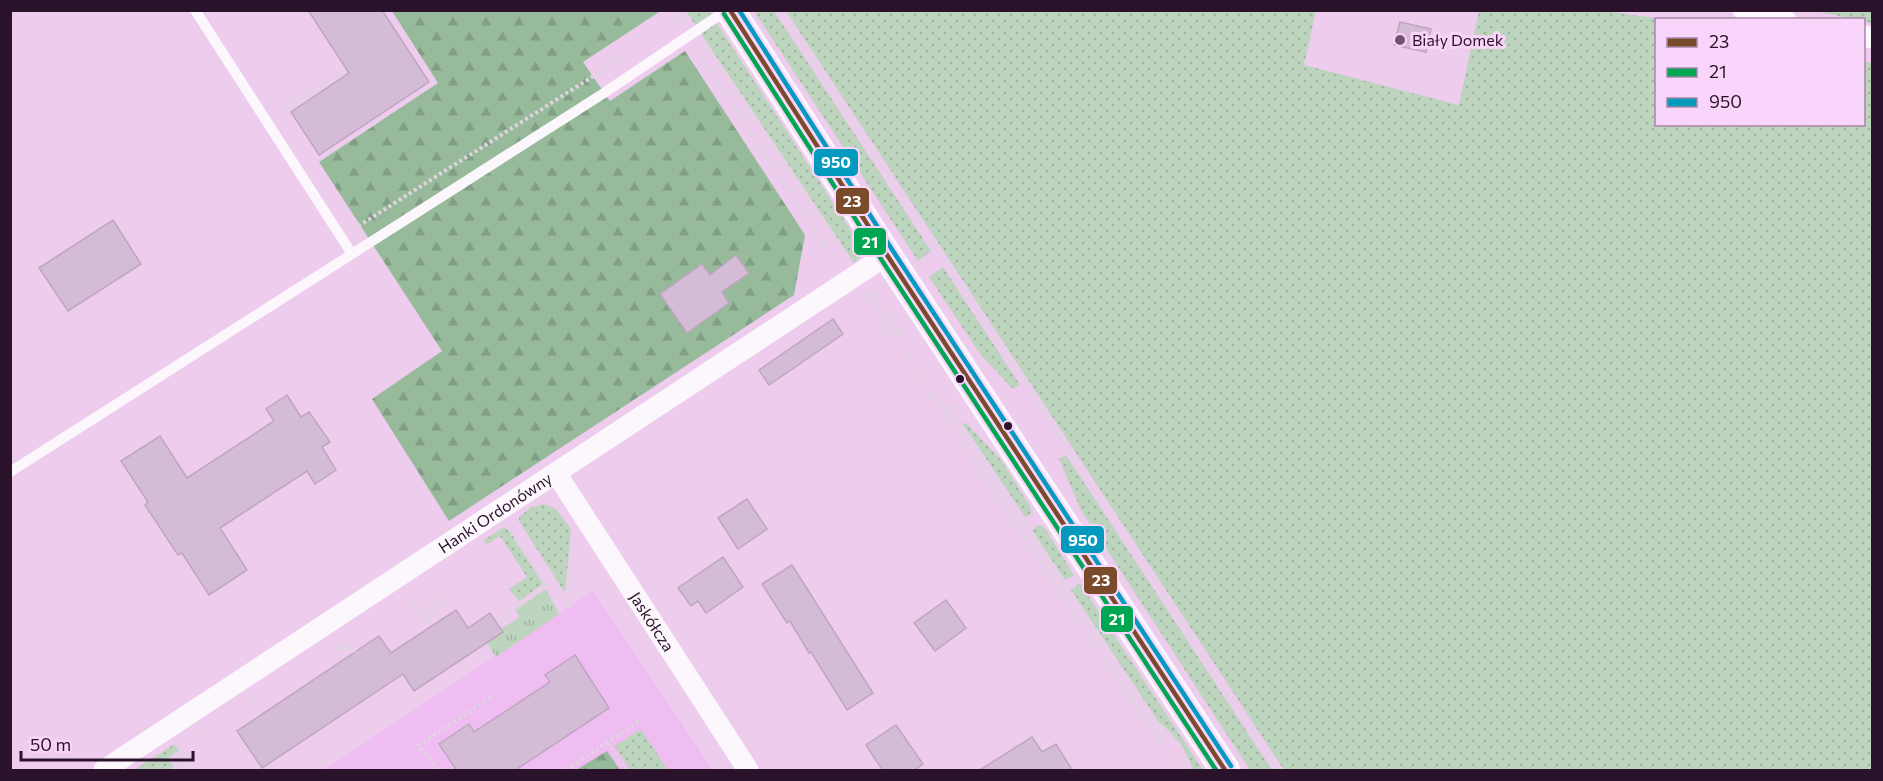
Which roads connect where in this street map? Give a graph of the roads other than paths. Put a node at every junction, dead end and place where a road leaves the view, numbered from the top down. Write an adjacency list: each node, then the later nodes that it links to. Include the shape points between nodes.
1 (195, 10): 5 (lane)
2 (728, 10): 5 (lane); 6 (street)
3 (1743, 10): 4 (street)
4 (1777, 18)
5 (352, 254): 7 (lane)
6 (887, 255): 8 (street, Hanki Ordonówny, via 848,271); 11 (street)
7 (10, 472)
8 (556, 473): 9 (street, Hanki Ordonówny); 10 (street, Jaskółcza)
9 (104, 771)
10 (748, 771)
11 (1225, 771)

